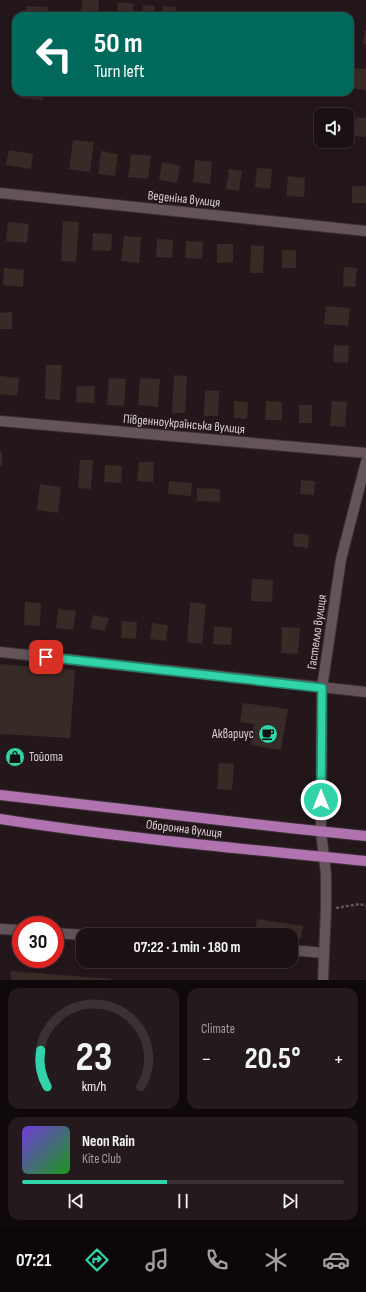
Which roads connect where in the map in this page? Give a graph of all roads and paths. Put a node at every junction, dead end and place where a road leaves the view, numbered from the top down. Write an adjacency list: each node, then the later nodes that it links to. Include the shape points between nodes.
1 (0, 193): 2 (street, Веденіна вулиця)
2 (366, 231)
3 (0, 421): 4 (street, Південноукраїнська вулиця)
4 (366, 453)
5 (366, 462): 7 (street, Гастелло вулиця, via 341,559)
6 (0, 652): 7 (street)
7 (322, 688): 8 (street); 11 (street, Гастелло вулиця)
8 (366, 692)
9 (0, 795): 11 (main road, Оборонна вулиця)
10 (0, 819): 13 (main road, Оборонна вулиця)
11 (321, 832): 12 (main road, Оборонна вулиця); 13 (street, Гастелло вулиця)
12 (366, 836)
13 (325, 857): 14 (main road, Оборонна вулиця); 16 (street, Гастелло вулиця)
14 (366, 861)
15 (366, 906): 16 (path, via 360,904)
16 (326, 909): 22 (street, Гастелло вулиця)
17 (0, 929): 18 (street)
18 (12, 930)
19 (64, 934): 20 (street)
20 (76, 934)
21 (298, 951): 22 (street)
22 (324, 953): 23 (street, Гастелло вулиця)
23 (323, 980)

